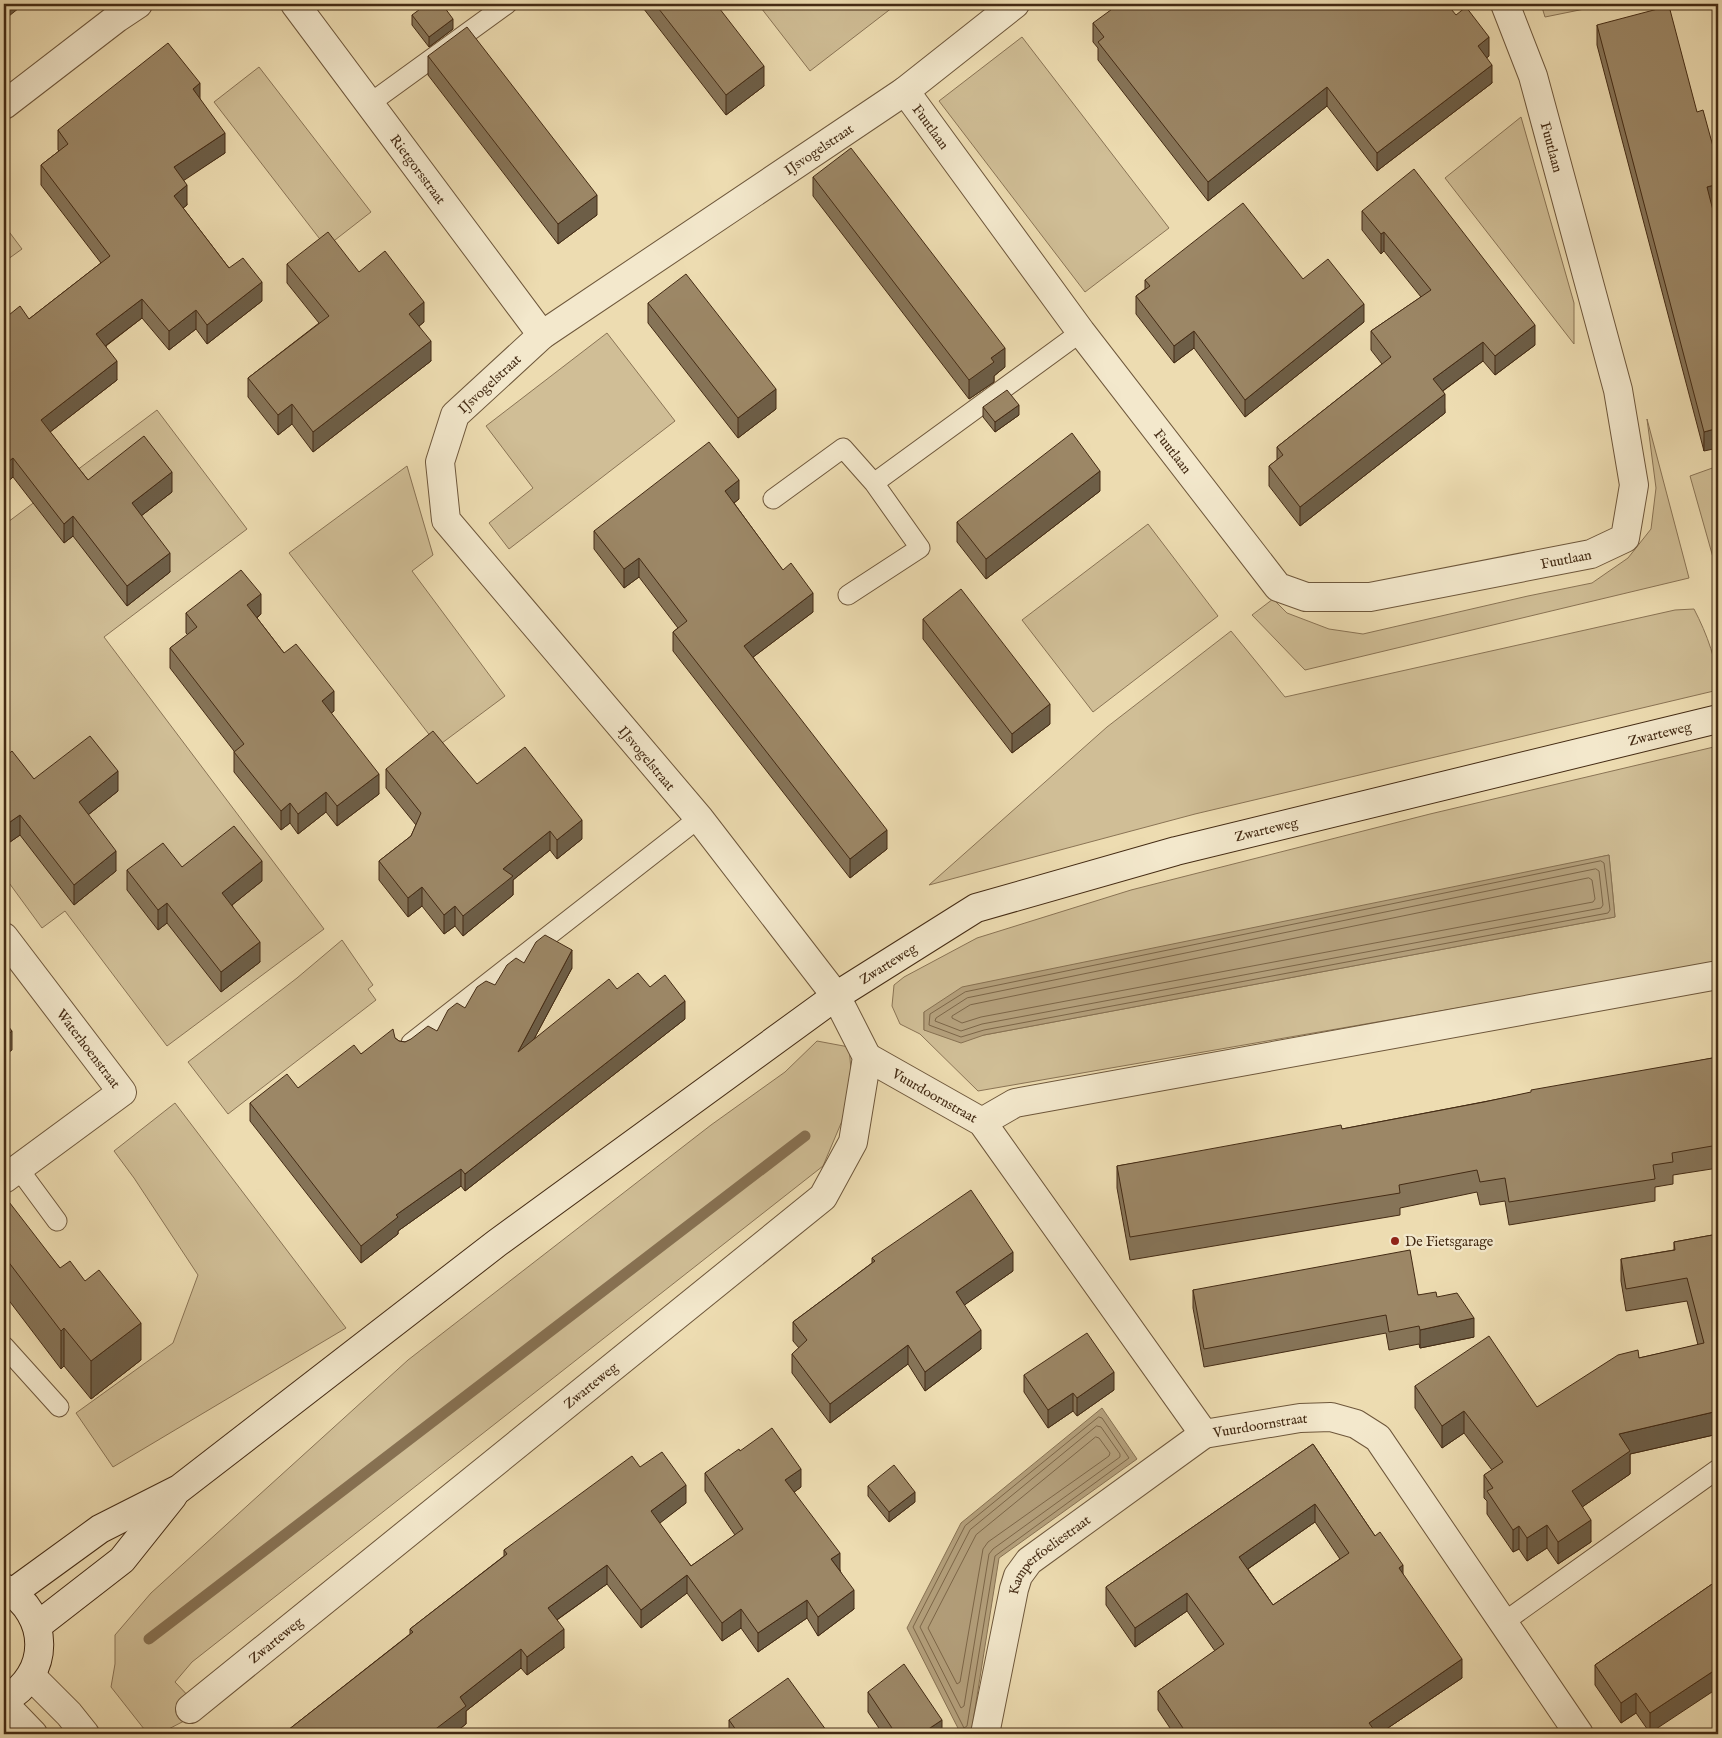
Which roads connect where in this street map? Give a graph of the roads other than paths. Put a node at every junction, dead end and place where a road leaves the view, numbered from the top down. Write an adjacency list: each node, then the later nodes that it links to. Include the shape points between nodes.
1 (138, 4): 8 (street)
2 (295, 4): 7 (street, Rietgorsstraat)
3 (507, 4): 7 (lane)
4 (1505, 4): 9 (street, Fuutlaan, via 1533,76 1618,390 1634,485 1625,538 1591,554 1370,597 1306,597 1278,587)
5 (1002, 8): 6 (street, IJsvogelstraat)
6 (904, 90): 9 (street, Fuutlaan); 10 (street, IJsvogelstraat)
7 (369, 104): 10 (street, Rietgorsstraat)
8 (4, 105)
9 (1081, 332): 11 (lane)
10 (542, 335): 15 (street, IJsvogelstraat, via 455,415 440,462 446,520)
11 (874, 483): 12 (lane, via 843,448); 13 (lane, via 920,548)
12 (773, 499)
13 (848, 595)
14 (1718, 719): 18 (street, Zwarteweg, via 1176,851 976,908)
15 (699, 818): 18 (street, IJsvogelstraat); 19 (lane)
16 (4, 937): 22 (street, Waterhoenstraat, via 122,1092)
17 (1718, 975): 21 (street, via 1014,1103)
18 (836, 996): 20 (street); 28 (street, Zwarteweg, via 497,1243)
19 (404, 1048)
20 (867, 1056): 21 (street, Vuurdoornstraat); 34 (street, Zwarteweg, via 853,1142 823,1197)
21 (982, 1122): 26 (street, Vuurdoornstraat)
22 (11, 1174): 23 (lane)
23 (57, 1221)
24 (4, 1346): 25 (lane)
25 (60, 1408)
26 (1204, 1434): 30 (street, Vuurdoornstraat, via 1300,1418 1331,1416 1356,1424 1378,1438); 37 (street, Kamperfoeliestraat, via 1029,1561 1018,1576)
27 (1718, 1470): 30 (lane)
28 (179, 1489): 29 (street, Zwarteweg, via 100,1529); 31 (street, Zwarteweg, via 122,1560)
29 (8, 1590): 31 (street, via 27,1608)
30 (1504, 1622): 38 (street, Vuurdoornstraat)
31 (37, 1626): 32 (street, via 39,1652)
32 (31, 1676): 33 (street); 36 (street)
33 (4, 1702): 35 (street)
34 (190, 1709)
35 (33, 1734)
36 (85, 1734)
37 (985, 1734)
38 (1579, 1734)

